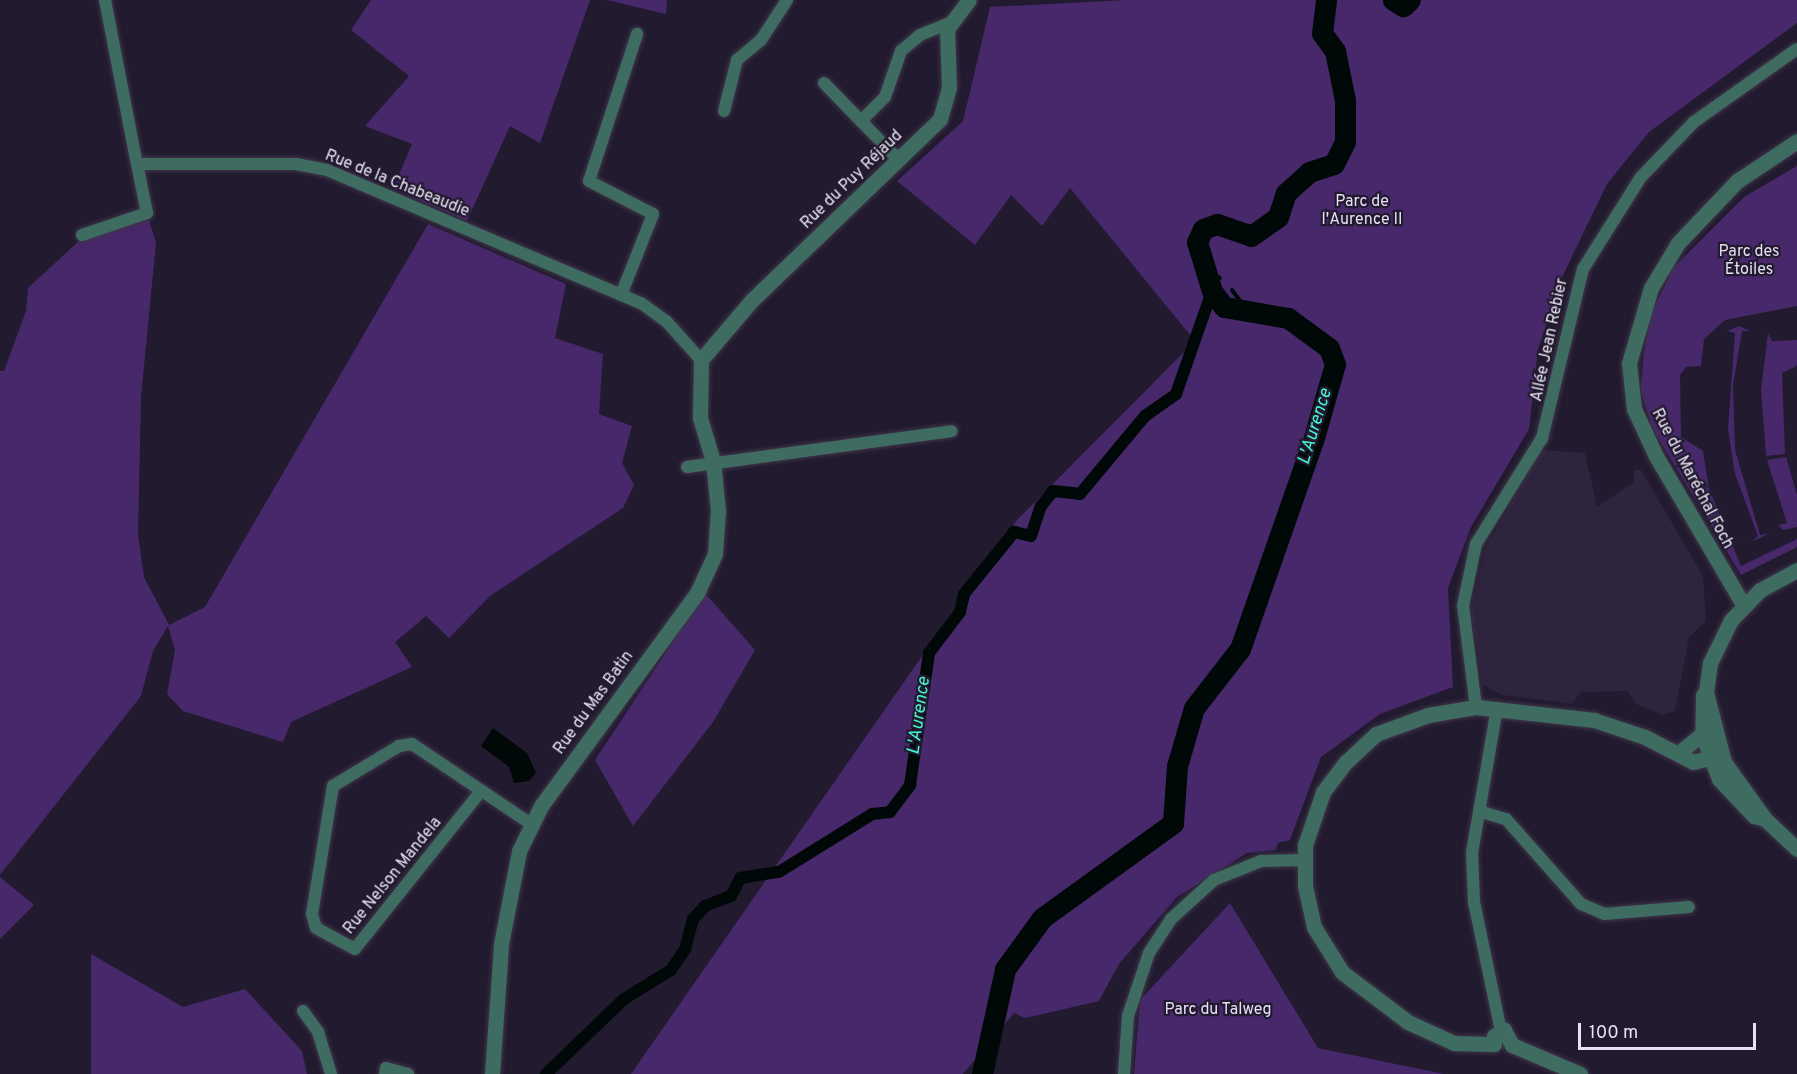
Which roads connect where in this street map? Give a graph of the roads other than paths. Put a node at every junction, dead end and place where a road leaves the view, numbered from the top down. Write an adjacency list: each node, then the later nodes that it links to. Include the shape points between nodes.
1 (105, 0): 12 (street)
2 (787, 0): 8 (street, via 761,40 737,60)
3 (969, 0): 4 (street)
4 (950, 23): 9 (street, via 920,35 901,51 885,97); 11 (street, Rue du Puy Réjaud, via 947,104 940,119)
5 (637, 34): 14 (street, via 589,181 653,214)
6 (1797, 49): 22 (street, Allée Jean Rebier, via 1694,122 1641,177 1583,269 1542,438 1476,544 1463,606)
7 (824, 83): 9 (street)
8 (724, 111)
9 (861, 121): 11 (street)
10 (1797, 141): 20 (street, Rue du Maréchal Foch, via 1737,181 1678,243 1651,288 1629,363 1634,409 1655,454)
11 (899, 160): 15 (street, Rue du Puy Réjaud, via 751,301)
12 (137, 164): 13 (street, via 147,213); 14 (street, Rue de la Chabeaudie, via 296,164 327,170)
13 (82, 235)
14 (621, 295): 15 (street, Rue de la Chabeaudie, via 667,322)
15 (701, 360): 17 (street, Rue du Mas Batin, via 700,418)
16 (952, 431): 17 (street)
17 (713, 461): 18 (street); 29 (street, Rue du Mas Batin, via 717,538 697,593)
18 (687, 467)
19 (1797, 570): 20 (street)
20 (1744, 606): 21 (street, via 1710,663)
21 (1706, 692): 24 (street); 26 (street)
22 (1476, 707): 23 (street); 31 (street, via 1428,715 1376,735 1323,792)
23 (1497, 708): 25 (street, via 1594,720); 28 (street)
24 (1702, 734): 25 (street); 26 (street)
25 (1674, 749): 26 (street, via 1679,759)
26 (1715, 754): 30 (street, via 1728,792)
27 (481, 791): 27 (street, Rue Nelson Mandela, via 355,949 316,928 312,914 329,795 340,778 412,744); 29 (street, Rue Nelson Mandela)
28 (1479, 811): 32 (street, via 1506,819 1581,904 1604,914); 34 (street, via 1472,852 1474,902)
29 (531, 824): 38 (street, Rue du Mas Batin, via 519,851 501,944)
30 (1797, 849)
31 (1303, 860): 34 (street, via 1314,927 1342,972 1408,1022 1454,1042); 39 (street, via 1261,861 1214,880 1170,919 1149,953 1128,1016)
32 (1689, 907)
33 (303, 1011): 35 (street, via 318,1032)
34 (1498, 1037): 40 (street, via 1503,1050 1512,1045)
35 (331, 1074)
36 (385, 1074): 37 (street, via 386,1068)
37 (408, 1074)
38 (492, 1074)
39 (1124, 1074)
40 (1580, 1074)

